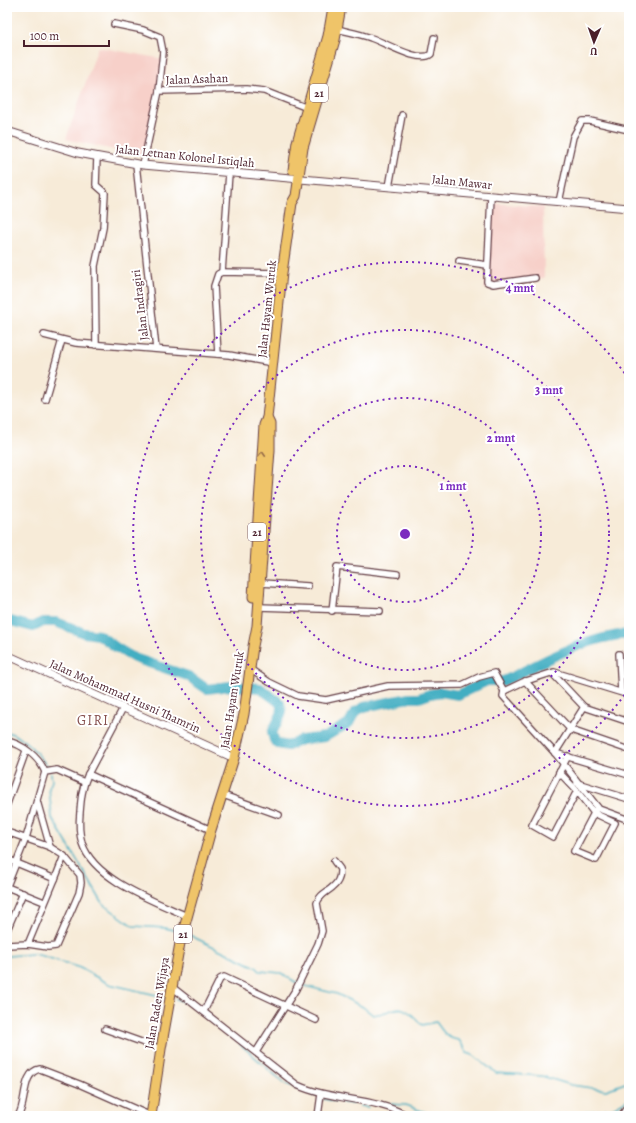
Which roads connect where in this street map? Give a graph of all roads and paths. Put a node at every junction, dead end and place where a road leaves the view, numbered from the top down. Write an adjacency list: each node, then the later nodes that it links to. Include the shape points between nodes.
1 (333, 7): 7 (highway, 21)
2 (341, 7): 4 (highway, 21)
3 (114, 24): 6 (street, via 154,33 160,38 163,52)
4 (337, 29): 5 (street, via 423,57 431,54); 7 (highway, 21)
5 (434, 38)
6 (159, 91): 7 (street, Jalan Asahan, via 264,91); 12 (street, Jalan Asahan)
7 (311, 109): 14 (highway, 21); 14 (highway, 21, via 297,142)
8 (402, 115): 15 (street)
9 (629, 130): 17 (street, via 590,120 582,121 573,137)
10 (7, 131): 11 (street, Jalan Letnan Kolonel Istiqlah)
11 (97, 157): 12 (street, Jalan Letnan Kolonel Istiqlah); 26 (street, via 96,185 104,194 103,228 95,266)
12 (140, 165): 13 (street, Jalan Letnan Kolonel Istiqlah); 27 (street, Jalan Indragiri)
13 (229, 173): 14 (street, Jalan Letnan Kolonel Istiqlah); 21 (street)
14 (295, 178): 15 (street, Jalan Mawar); 22 (highway, Jalan Hayam Wuruk / 21, via 296,196 292,203)
15 (389, 187): 16 (street, Jalan Mawar)
16 (491, 196): 17 (street, Jalan Mawar); 20 (street)
17 (559, 202): 18 (street, Jalan Mawar)
18 (629, 208)
19 (459, 261): 20 (street)
20 (488, 266): 23 (street, via 487,280 490,284)
21 (220, 273): 22 (street); 28 (street, via 215,281)
22 (282, 273): 29 (highway, Jalan Hayam Wuruk / 21)
23 (535, 278)
24 (44, 335): 25 (street)
25 (62, 340): 26 (street); 30 (street)
26 (96, 345): 27 (street)
27 (156, 349): 28 (street, Jalan Indragiri)
28 (218, 354): 29 (street, Jalan Indragiri)
29 (273, 363): 31 (highway, Jalan Hayam Wuruk / 21)
30 (45, 399)
31 (267, 418): 33 (highway, Jalan Hayam Wuruk / 21, via 270,424 270,450); 38 (highway, Jalan Hayam Wuruk / 21, one-way to 31, via 250,638 263,436)
32 (397, 574): 36 (street, via 337,567)
33 (261, 583): 34 (street); 35 (highway, Jalan Hayam Wuruk / 21)
34 (308, 586)
35 (258, 607): 36 (street); 38 (highway, Jalan Hayam Wuruk / 21)
36 (332, 611): 37 (street)
37 (380, 611)
38 (253, 646): 41 (highway, Jalan Hayam Wuruk / 21)
39 (619, 654): 45 (street)
40 (7, 655): 48 (street, Jalan Mohammad Husni Thamrin)
41 (250, 672): 44 (street, via 298,696 326,700 388,686 462,685 494,673); 56 (highway, Jalan Hayam Wuruk / 21, via 247,700)
42 (552, 673): 43 (street); 45 (street); 47 (street)
43 (525, 681): 44 (street); 50 (street)
44 (502, 688): 54 (street, via 503,696)
45 (621, 692): 46 (street)
46 (629, 695)
47 (584, 707): 49 (street); 50 (street)
48 (123, 708): 56 (street, Jalan Mohammad Husni Thamrin); 60 (street)
49 (629, 722)
50 (571, 730): 52 (street); 54 (street)
51 (7, 741): 53 (street)
52 (629, 750)
53 (26, 751): 58 (street); 68 (street)
54 (555, 753): 55 (street); 57 (street)
55 (568, 756): 57 (street); 61 (street)
56 (234, 758): 65 (highway, Jalan Raden Wijaya / 21)
57 (563, 765): 59 (street); 63 (street)
58 (50, 771): 62 (street); 67 (street)
59 (559, 772): 64 (street); 64 (street, via 532,825 553,837)
60 (88, 774): 62 (street); 72 (street)
61 (629, 774)
62 (84, 782): 84 (street, via 80,837 86,852 114,881)
63 (577, 783): 66 (street); 69 (street)
64 (577, 791): 69 (street)
65 (223, 795): 70 (street); 72 (highway, Jalan Raden Wijaya / 21)
66 (629, 798)
67 (37, 801): 74 (street); 75 (street)
68 (7, 804)
69 (596, 810): 69 (street, via 574,850 596,860 615,823); 71 (street)
70 (278, 815)
71 (629, 820)
72 (211, 830): 84 (highway, Jalan Raden Wijaya / 21)
73 (7, 832): 74 (street)
74 (26, 838): 75 (street); 79 (street)
75 (50, 847): 76 (street)
76 (64, 856): 80 (street); 86 (street, via 80,875 82,883 79,893 56,946)
77 (7, 859): 79 (street)
78 (334, 861): 89 (street, via 339,866 339,878 334,887 317,901 321,935 296,989)
79 (16, 862): 80 (street); 81 (street)
80 (55, 879): 83 (street)
81 (7, 886): 82 (street)
82 (22, 893): 83 (street); 85 (street)
83 (44, 902): 86 (street)
84 (187, 916): 88 (highway, Jalan Raden Wijaya / 21)
85 (7, 930)
86 (28, 944): 87 (street)
87 (7, 945)
88 (172, 987): 90 (street); 93 (highway, Jalan Raden Wijaya / 21)
89 (285, 1006): 90 (street, via 224,977); 91 (street); 94 (street)
90 (204, 1011): 94 (street)
91 (316, 1020)
92 (104, 1029): 93 (street)
93 (161, 1049): 98 (highway, Jalan Raden Wijaya / 21)
94 (256, 1052): 95 (street, via 298,1085)
95 (322, 1094): 99 (street); 100 (street, via 390,1109)
96 (629, 1105): 101 (street)
97 (18, 1116): 98 (street, via 23,1106 28,1079 34,1071 40,1069)
98 (151, 1116)
99 (318, 1116)
100 (408, 1116)
101 (621, 1116)

